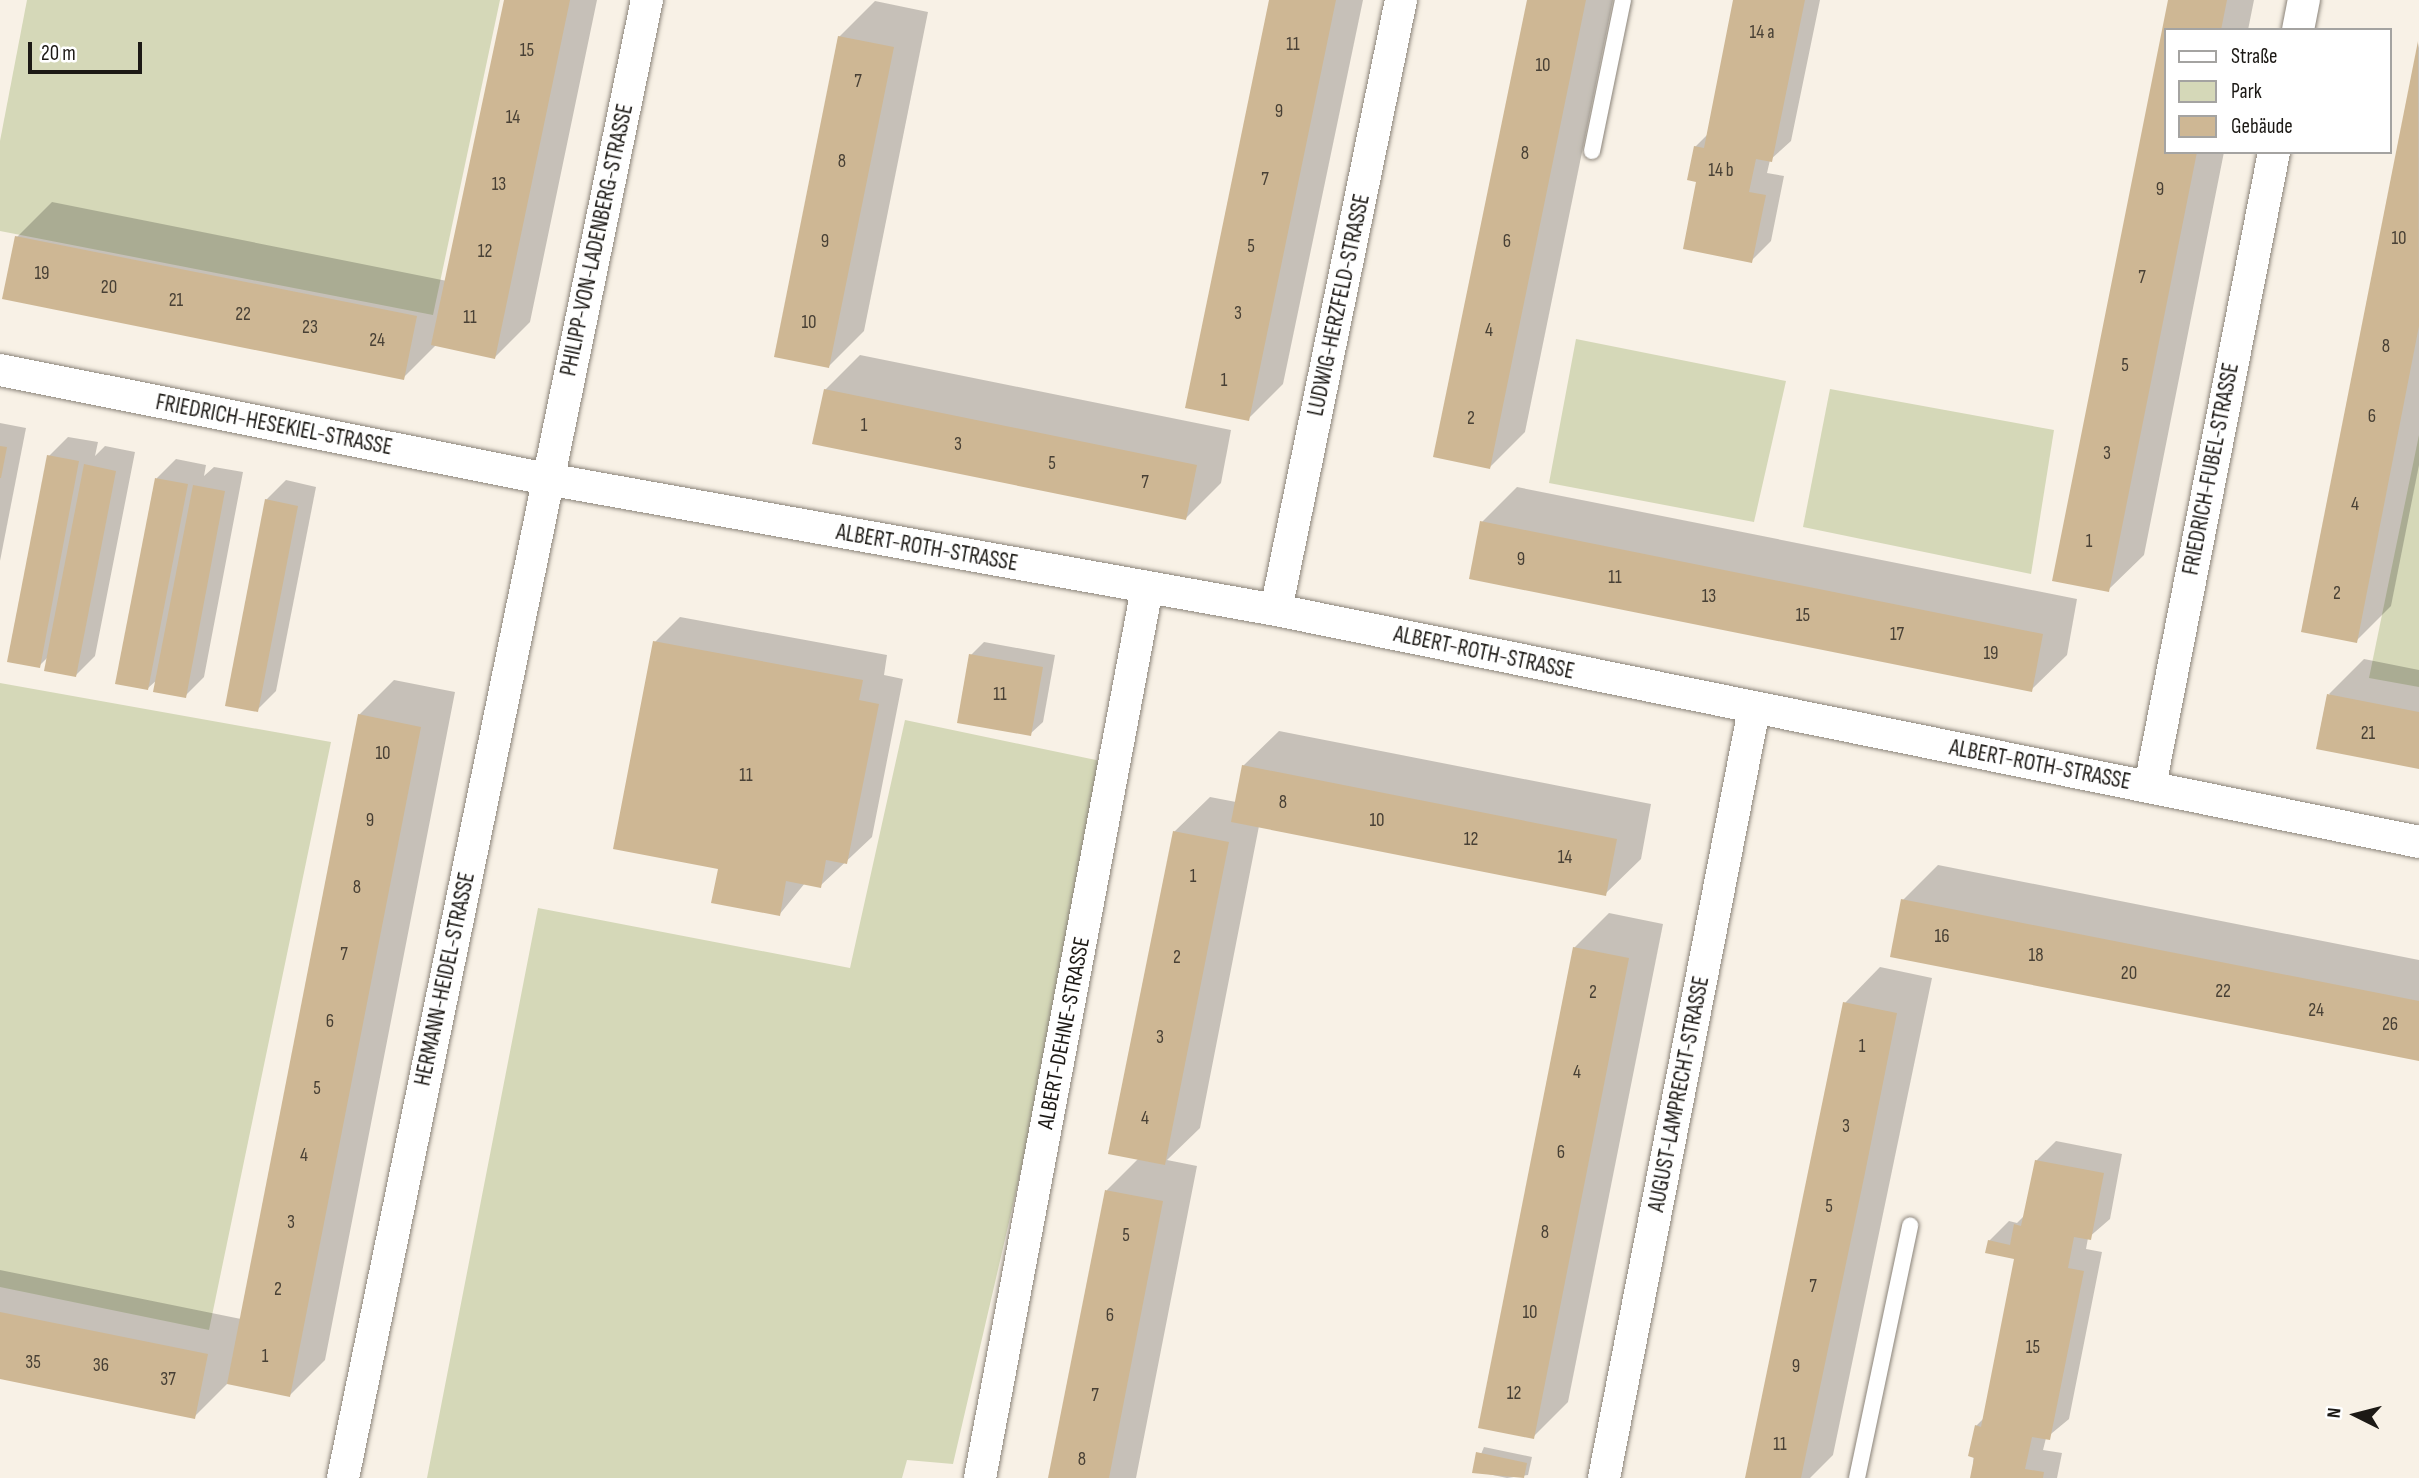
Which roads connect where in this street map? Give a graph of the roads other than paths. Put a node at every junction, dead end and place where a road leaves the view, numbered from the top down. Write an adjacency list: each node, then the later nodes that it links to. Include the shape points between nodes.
1 (647, 0): 9 (street, PHILIPP-VON-LADENBERG-STRASSE)
2 (1401, 0): 11 (street, LUDWIG-HERZFELD-STRASSE)
3 (1623, 0): 6 (lane)
4 (2304, 0): 5 (street)
5 (2298, 28)
6 (1592, 152)
7 (2274, 154): 13 (street, FRIEDRICH-FUBEL-STRASSE)
8 (0, 370): 9 (street, FRIEDRICH-HESEKIEL-STRASSE)
9 (547, 479): 10 (street, ALBERT-ROTH-STRASSE); 16 (street, HERMANN-HEIDEL-STRASSE)
10 (1147, 588): 11 (street, ALBERT-ROTH-STRASSE); 17 (street, ALBERT-DEHNE-STRASSE)
11 (1276, 610): 12 (street, ALBERT-ROTH-STRASSE)
12 (1754, 709): 13 (street, ALBERT-ROTH-STRASSE); 18 (street, AUGUST-LAMPRECHT-STRASSE)
13 (2150, 786): 14 (street, ALBERT-ROTH-STRASSE)
14 (2419, 842)
15 (1910, 1226): 19 (lane)
16 (343, 1478)
17 (980, 1478)
18 (1604, 1478)
19 (1857, 1478)

